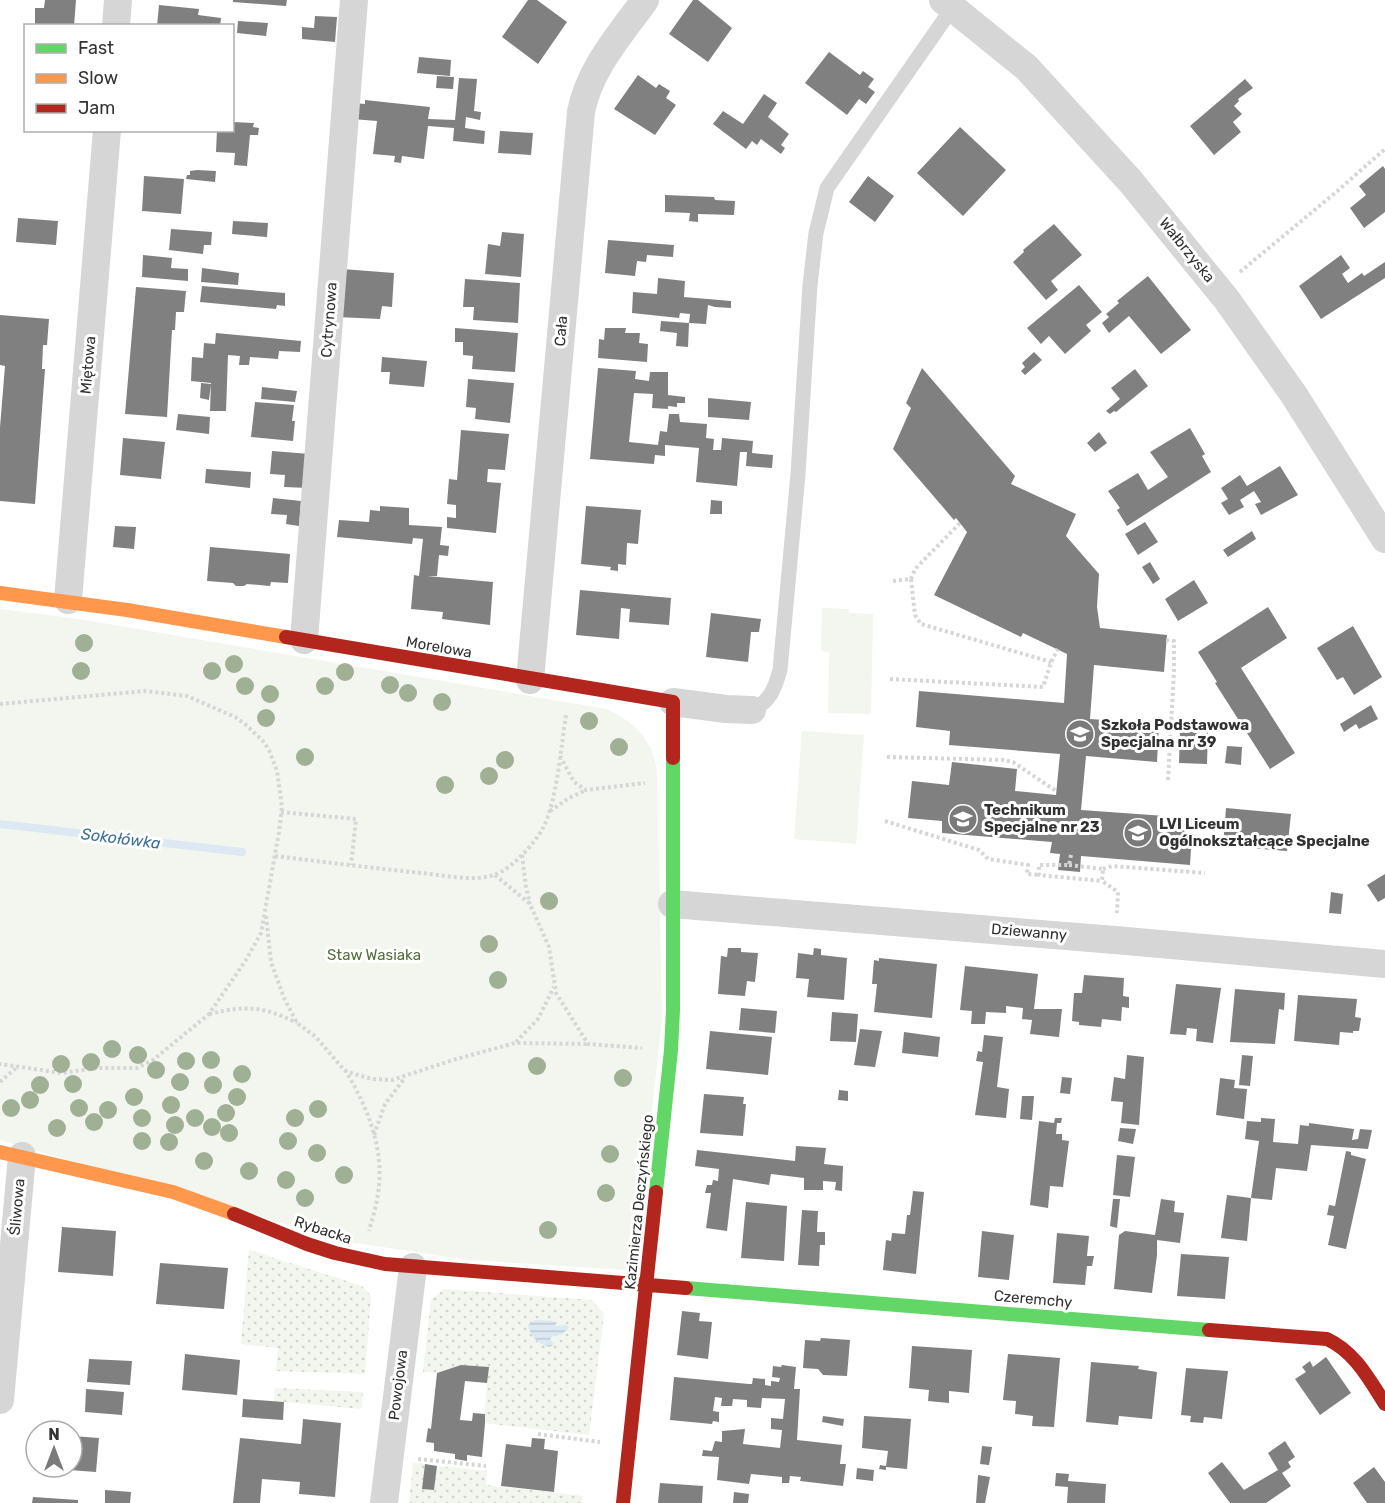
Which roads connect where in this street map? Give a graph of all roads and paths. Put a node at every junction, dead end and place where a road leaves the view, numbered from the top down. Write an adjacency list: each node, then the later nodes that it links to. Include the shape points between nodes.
1 (118, 0): 5 (street)
2 (354, 0): 15 (street, Cytrynowa)
3 (645, 0): 20 (street, Cała, via 598,66 581,112)
4 (948, 3): 8 (street, Wałbrzyska, via 1027,68 1131,182); 24 (lane, via 826,188 810,285 780,670 769,698)
5 (116, 24)
6 (107, 132): 14 (street, Miętowa)
7 (1385, 149): 8 (path)
8 (1218, 290): 10 (street, Wałbrzyska, via 1294,395)
9 (960, 523): 11 (path, via 915,569)
10 (1385, 539)
11 (911, 579): 12 (path); 18 (path, via 915,615 921,624)
12 (893, 581)
13 (0, 593): 14 (street, Morelowa)
14 (68, 600): 15 (street, Morelowa)
15 (304, 640): 20 (street, Morelowa)
16 (1166, 640): 28 (path, via 1173,641 1174,671)
17 (1058, 649): 18 (path)
18 (1051, 662): 19 (path, via 1043,687)
19 (890, 679)
20 (530, 680): 21 (street, Morelowa)
21 (571, 686): 22 (street, Morelowa); 25 (path)
22 (673, 702): 24 (street); 27 (street)
23 (0, 704): 31 (path, via 157,691 187,696 223,710 250,728 269,750 278,777)
24 (752, 710)
25 (559, 755): 29 (path, via 574,782); 32 (path)
26 (887, 757): 30 (path, via 1013,762)
27 (672, 779): 29 (path); 46 (street)
28 (1168, 780)
29 (586, 790): 32 (path)
30 (1056, 791)
31 (281, 812): 36 (path); 37 (path, via 356,819)
32 (549, 812): 34 (path, via 539,836)
33 (885, 821): 42 (path, via 979,850 988,859 1028,865 1027,874)
34 (522, 855): 41 (path); 45 (path)
35 (1071, 855): 38 (path)
36 (275, 856): 37 (path); 47 (path)
37 (351, 865): 41 (path, via 473,877)
38 (1069, 865): 39 (path); 42 (path, via 1039,865)
39 (1103, 869): 40 (path, via 1112,866); 43 (path)
40 (1205, 873)
41 (495, 875): 45 (path)
42 (1039, 875): 43 (path)
43 (1102, 881): 44 (path)
44 (1118, 892)
45 (530, 904): 49 (path, via 549,946)
46 (672, 904): 48 (street, Dziewanny); 54 (street, Kazimierza Deczyńskiego)
47 (266, 913): 50 (path, via 254,947); 51 (path, via 271,962)
48 (1385, 964)
49 (554, 986): 52 (path, via 538,1019); 53 (path)
50 (209, 1014): 51 (path, via 264,1009); 56 (path, via 153,1060 137,1068 61,1073)
51 (297, 1023): 57 (path, via 316,1037)
52 (515, 1043): 53 (path); 58 (path)
53 (588, 1044): 54 (path)
54 (671, 1050): 64 (street, Kazimierza Deczyńskiego)
55 (0, 1064): 56 (path)
56 (16, 1067): 59 (path)
57 (344, 1070): 58 (path, via 382,1081); 60 (path, via 364,1104)
58 (408, 1076): 60 (path, via 385,1104)
59 (0, 1082)
60 (374, 1136): 62 (path, via 380,1185)
61 (11, 1154): 63 (street, Rybacka, via 184,1196 335,1253); 65 (street, Śliwowa)
62 (367, 1238)
63 (413, 1267): 64 (street, Rybacka); 69 (street, Powojowa)
64 (647, 1285): 66 (street, Czeremchy, via 1327,1339 1347,1350); 72 (street, Kazimierza Deczyńskiego)
65 (0, 1400)
66 (1385, 1404)
67 (538, 1434): 68 (path)
68 (607, 1443)
69 (389, 1456): 70 (path); 71 (street, Powojowa)
70 (486, 1466)
71 (384, 1503)
72 (623, 1503)

